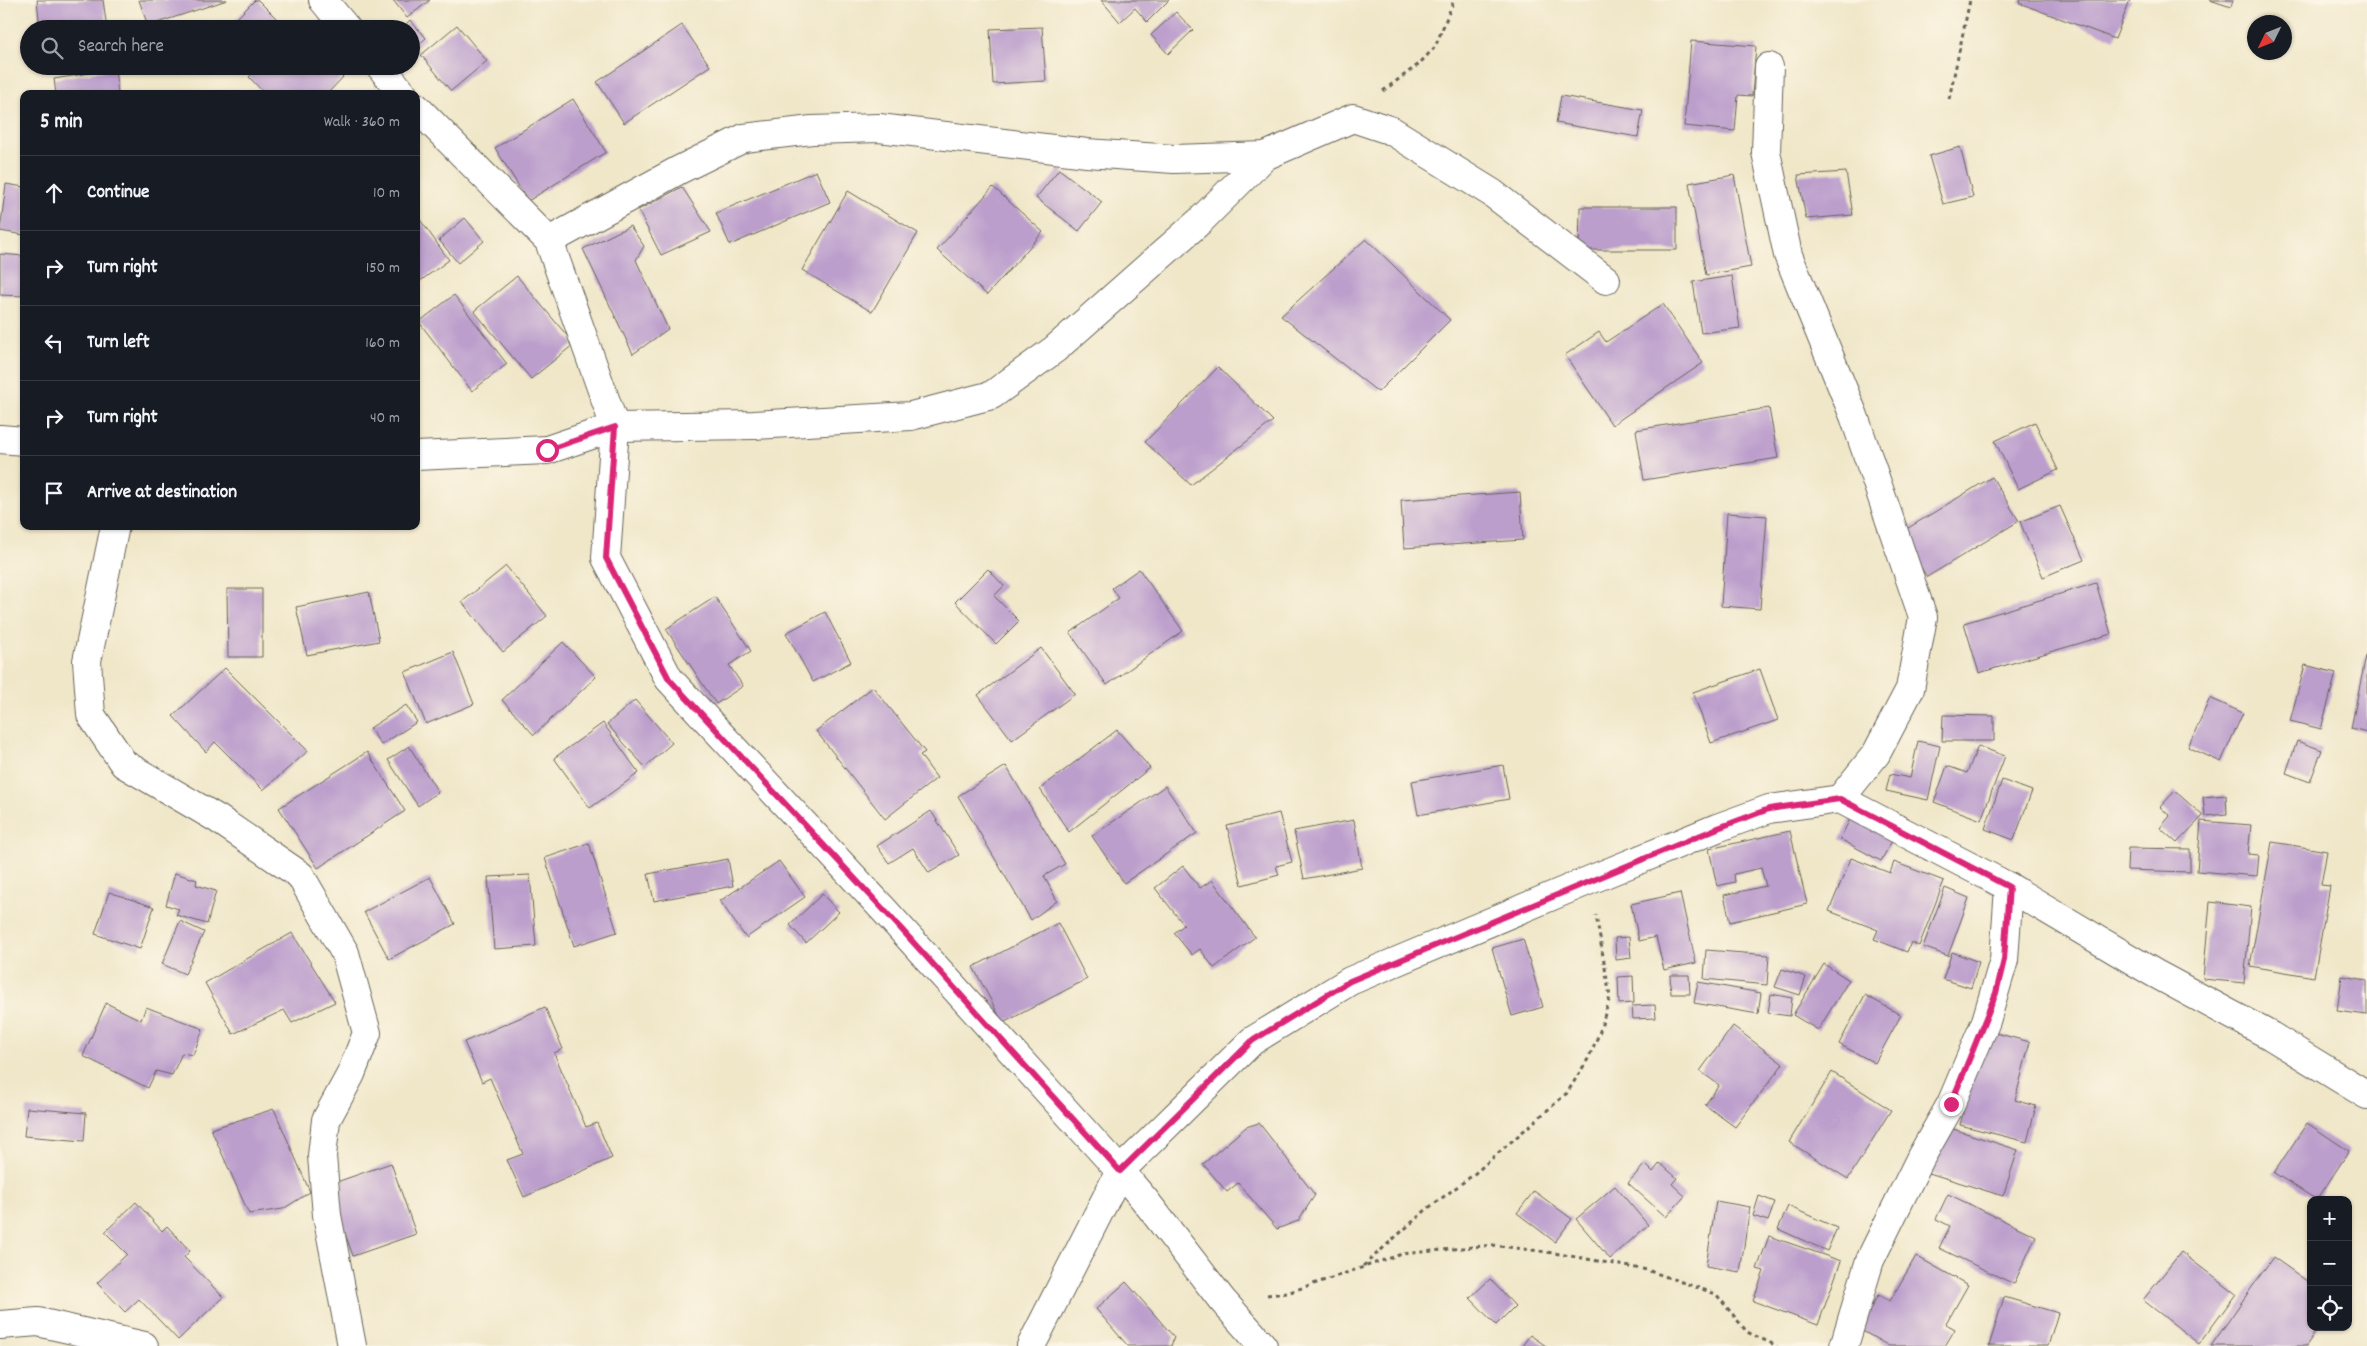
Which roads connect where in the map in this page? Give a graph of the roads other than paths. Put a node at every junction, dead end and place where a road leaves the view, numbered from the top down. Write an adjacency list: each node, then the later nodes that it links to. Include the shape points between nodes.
1 (322, 0): 2 (street)
2 (339, 20)
3 (1769, 67): 15 (street, via 1766,152 1788,255 1854,416 1923,617 1910,689 1876,754)
4 (387, 75): 5 (street)
5 (400, 90)
6 (420, 111): 8 (street)
7 (1265, 156): 8 (street, via 1174,159 1087,153 879,128 812,130 744,138 678,170); 9 (street, via 1353,118 1392,131 1492,193); 10 (street, via 1200,220 1055,349 992,395 911,416 754,425)
8 (549, 241): 10 (street)
9 (1606, 280)
10 (615, 427): 13 (street, via 547,450); 18 (street, via 606,558 669,679)
11 (0, 438): 12 (street)
12 (20, 440)
13 (420, 456)
14 (114, 530): 21 (street, via 87,661 91,715 124,764 218,819 300,875 345,953 367,1033 351,1074 326,1120 322,1156 327,1215)
15 (1840, 799): 16 (street); 18 (street, via 1769,809 1350,981 1252,1041)
16 (2009, 887): 17 (street, via 2154,973 2271,1036); 24 (street, via 2004,960 1986,1021 1951,1104 1870,1260)
17 (2367, 1095)
18 (1120, 1171): 22 (street); 23 (street, via 1222,1300)
19 (0, 1325): 20 (street, via 38,1322)
20 (144, 1346)
21 (352, 1346)
22 (1031, 1346)
23 (1263, 1346)
24 (1844, 1346)

